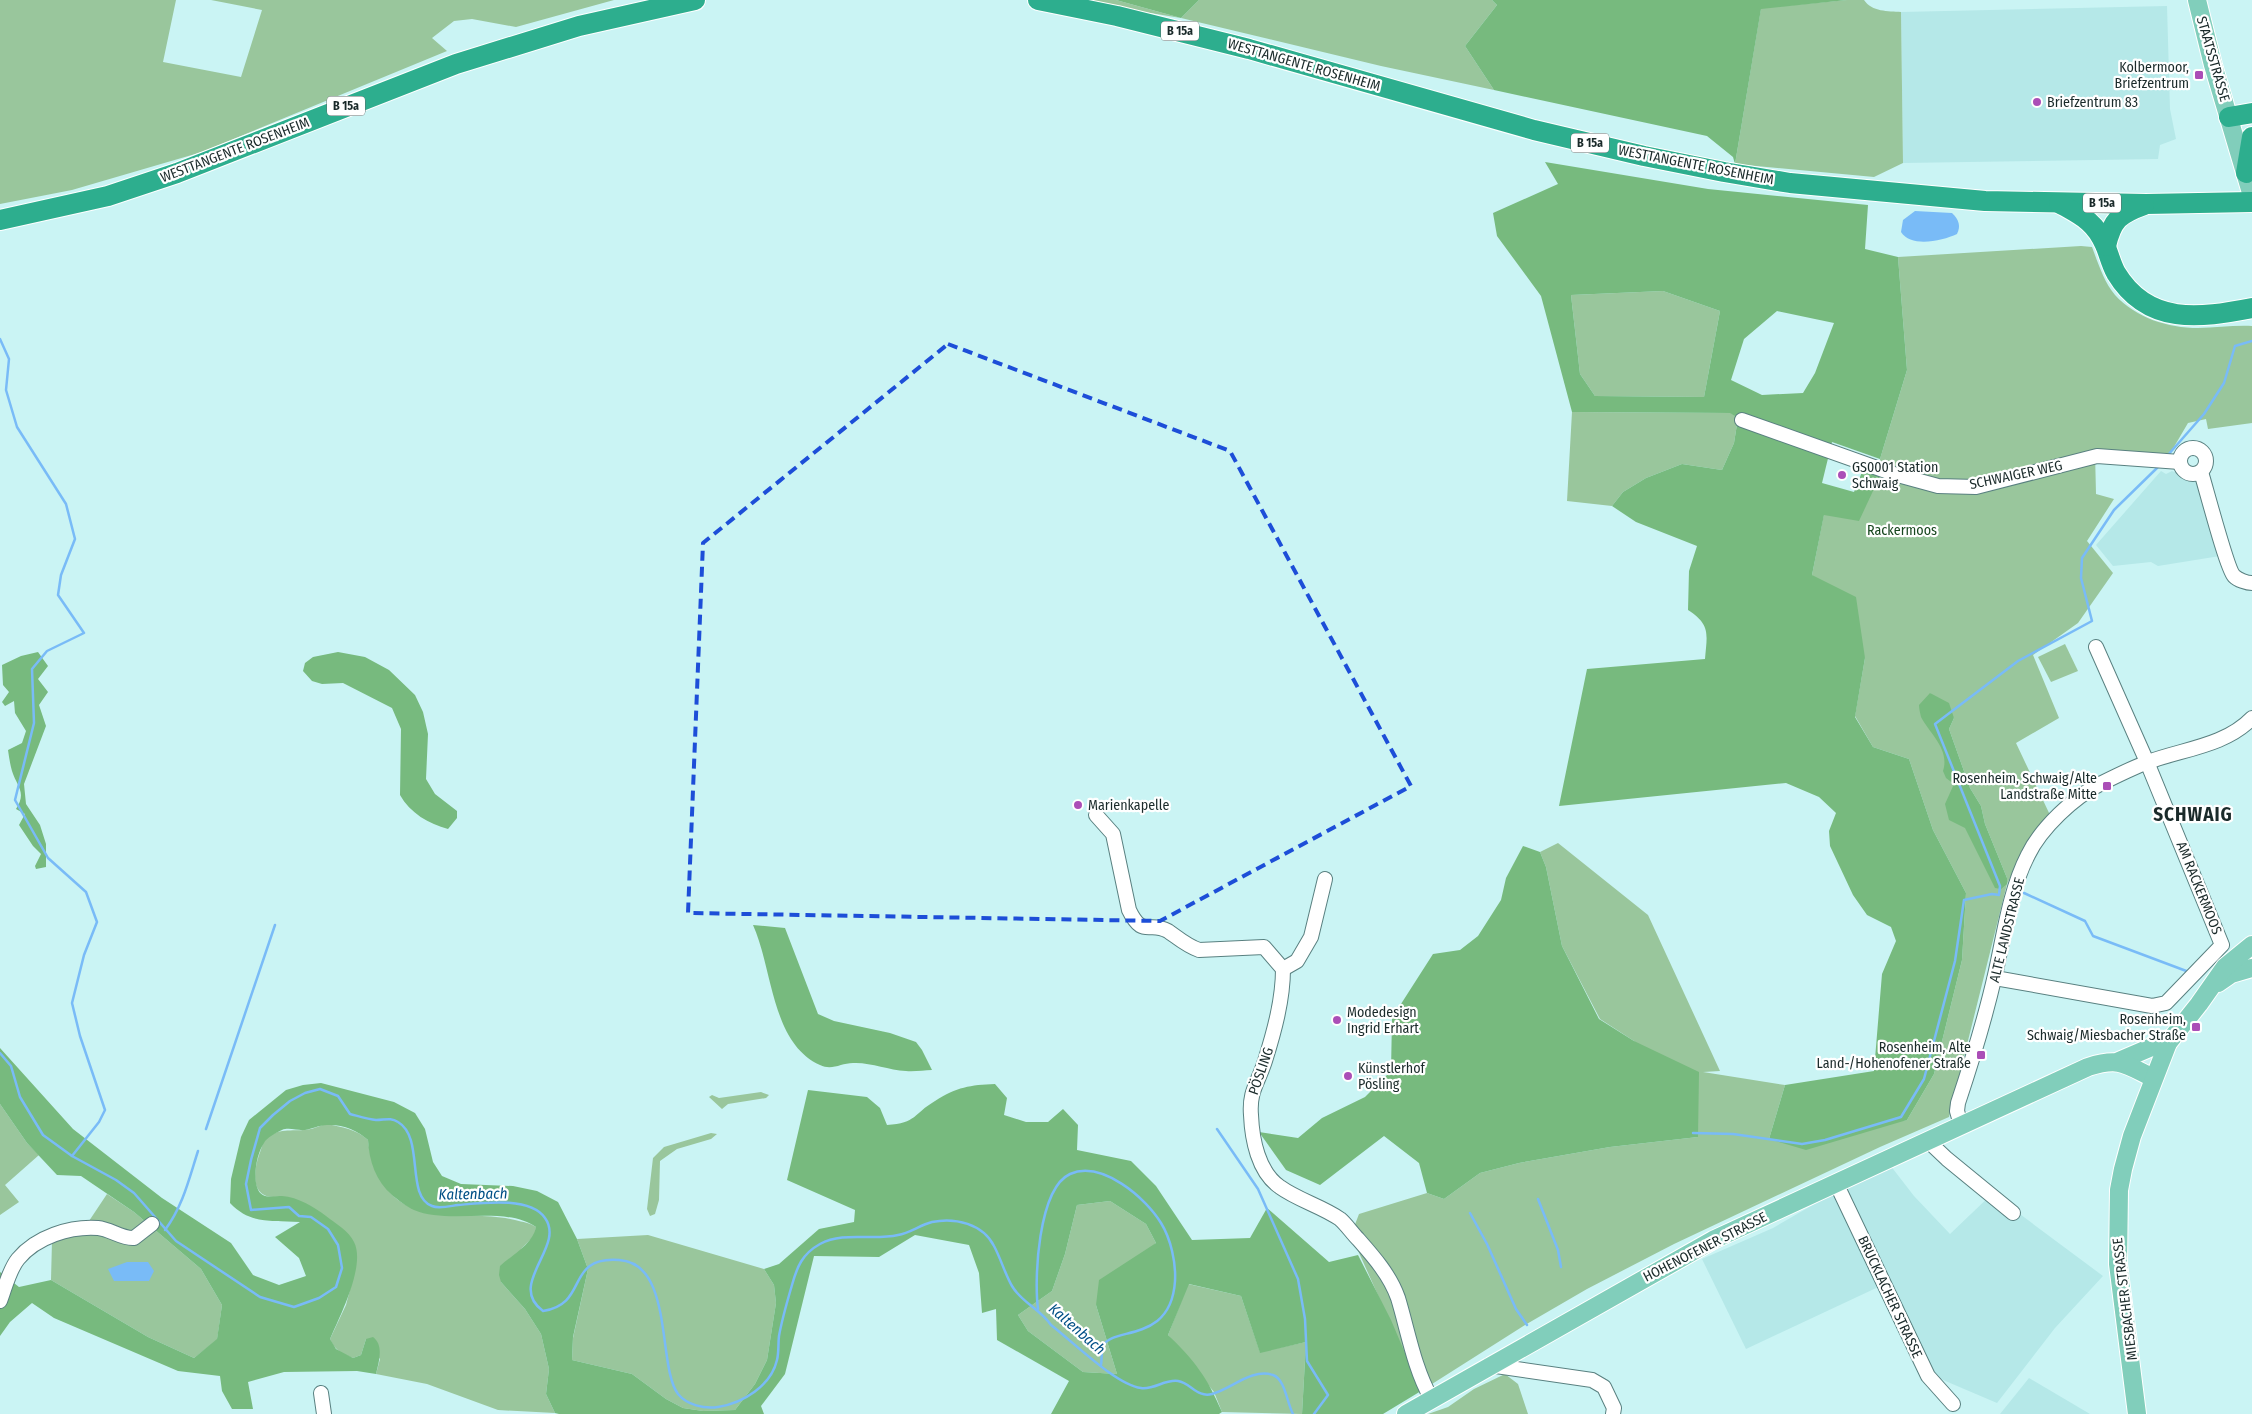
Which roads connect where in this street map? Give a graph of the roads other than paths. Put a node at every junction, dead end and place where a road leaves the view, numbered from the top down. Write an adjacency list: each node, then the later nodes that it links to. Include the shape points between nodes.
1 (695, 0): 12 (highway, WESTTANGENTE ROSENHEIM / B 15a, via 579,26 456,64 168,176 108,196)
2 (1038, 0): 9 (highway, WESTTANGENTE ROSENHEIM / B 15a, via 1249,48 1525,127 1644,156 1790,183 1985,201)
3 (2197, 0): 5 (main road, STAATSSTRASSE, via 2212,65)
4 (2252, 113): 5 (highway)
5 (2229, 117): 7 (main road, STAATSSTRASSE)
6 (2252, 137): 7 (highway)
7 (2246, 173): 8 (main road, STAATSSTRASSE)
8 (2252, 196)
9 (2057, 202): 11 (highway, WESTTANGENTE ROSENHEIM / B 15a); 13 (highway, via 2090,221)
10 (2252, 202): 11 (highway, WESTTANGENTE ROSENHEIM / B 15a)
11 (2146, 204): 13 (highway, via 2119,216 2110,230)
12 (0, 220)
13 (2106, 246): 16 (highway, via 2110,262 2124,284 2149,306 2176,315)
14 (2252, 297): 16 (highway)
15 (2252, 308): 16 (highway)
16 (2225, 313): 17 (highway)
17 (2252, 316)
18 (1742, 420): 19 (street, SCHWAIGER WEG, via 1894,474 1938,486 1976,487 2097,456)
19 (2180, 462): 20 (street, SCHWAIGER WEG, via 2186,472); 20 (street, via 2189,449 2200,450 2206,461)
20 (2201, 472): 21 (street, via 2226,559 2234,576)
21 (2252, 583)
22 (2096, 647): 24 (street)
23 (2252, 718): 24 (street, ALTE LANDSTRASSE, via 2215,742)
24 (2147, 762): 30 (street, ALTE LANDSTRASSE, via 2078,798 2041,833 2020,876 2008,914); 30 (street, AM RACKERMOOS, via 2222,945 2166,1003 2152,1006)
25 (1096, 815): 29 (street, via 1113,834 1129,910 1142,928 1165,930 1199,950 1264,947)
26 (1325, 879): 29 (street, via 1310,937 1297,961)
27 (2252, 945): 31 (main road, MIESBACHER STRASSE, via 2224,966)
28 (2252, 968): 31 (main road, MIESBACHER STRASSE, via 2231,974)
29 (1283, 969): 43 (street, PÖSLING, via 1283,990 1273,1036 1251,1092 1254,1145 1261,1163 1278,1186 1340,1220 1380,1263 1397,1296 1407,1335)
30 (1995, 978): 35 (street, ALTE LANDSTRASSE, via 1958,1103)
31 (2211, 987): 32 (main road, MIESBACHER STRASSE)
32 (2168, 1043): 33 (main road); 34 (main road, MIESBACHER STRASSE)
33 (2119, 1061): 34 (main road); 35 (main road, HOHENOFENER STRASSE, via 2088,1066)
34 (2153, 1078): 48 (main road, MIESBACHER STRASSE, via 2123,1169 2117,1228 2118,1264)
35 (1961, 1125): 36 (main road, HOHENOFENER STRASSE)
36 (1928, 1141): 37 (main road, HOHENOFENER STRASSE); 38 (street)
37 (1836, 1183): 41 (main road, HOHENOFENER STRASSE, via 1714,1240); 44 (street, BRUCKLACHER STRASSE, via 1928,1376)
38 (2013, 1212)
39 (152, 1224): 40 (street, via 134,1238 99,1228 77,1228 31,1246 17,1260)
40 (0, 1301)
41 (1489, 1365): 43 (main road, HOHENOFENER STRASSE); 47 (street, via 1592,1380 1604,1387 1614,1408)
42 (321, 1393): 45 (street)
43 (1431, 1398): 46 (main road, HOHENOFENER STRASSE)
44 (1953, 1404)
45 (324, 1414)
46 (1406, 1414)
47 (1613, 1414)
48 (2137, 1414)

